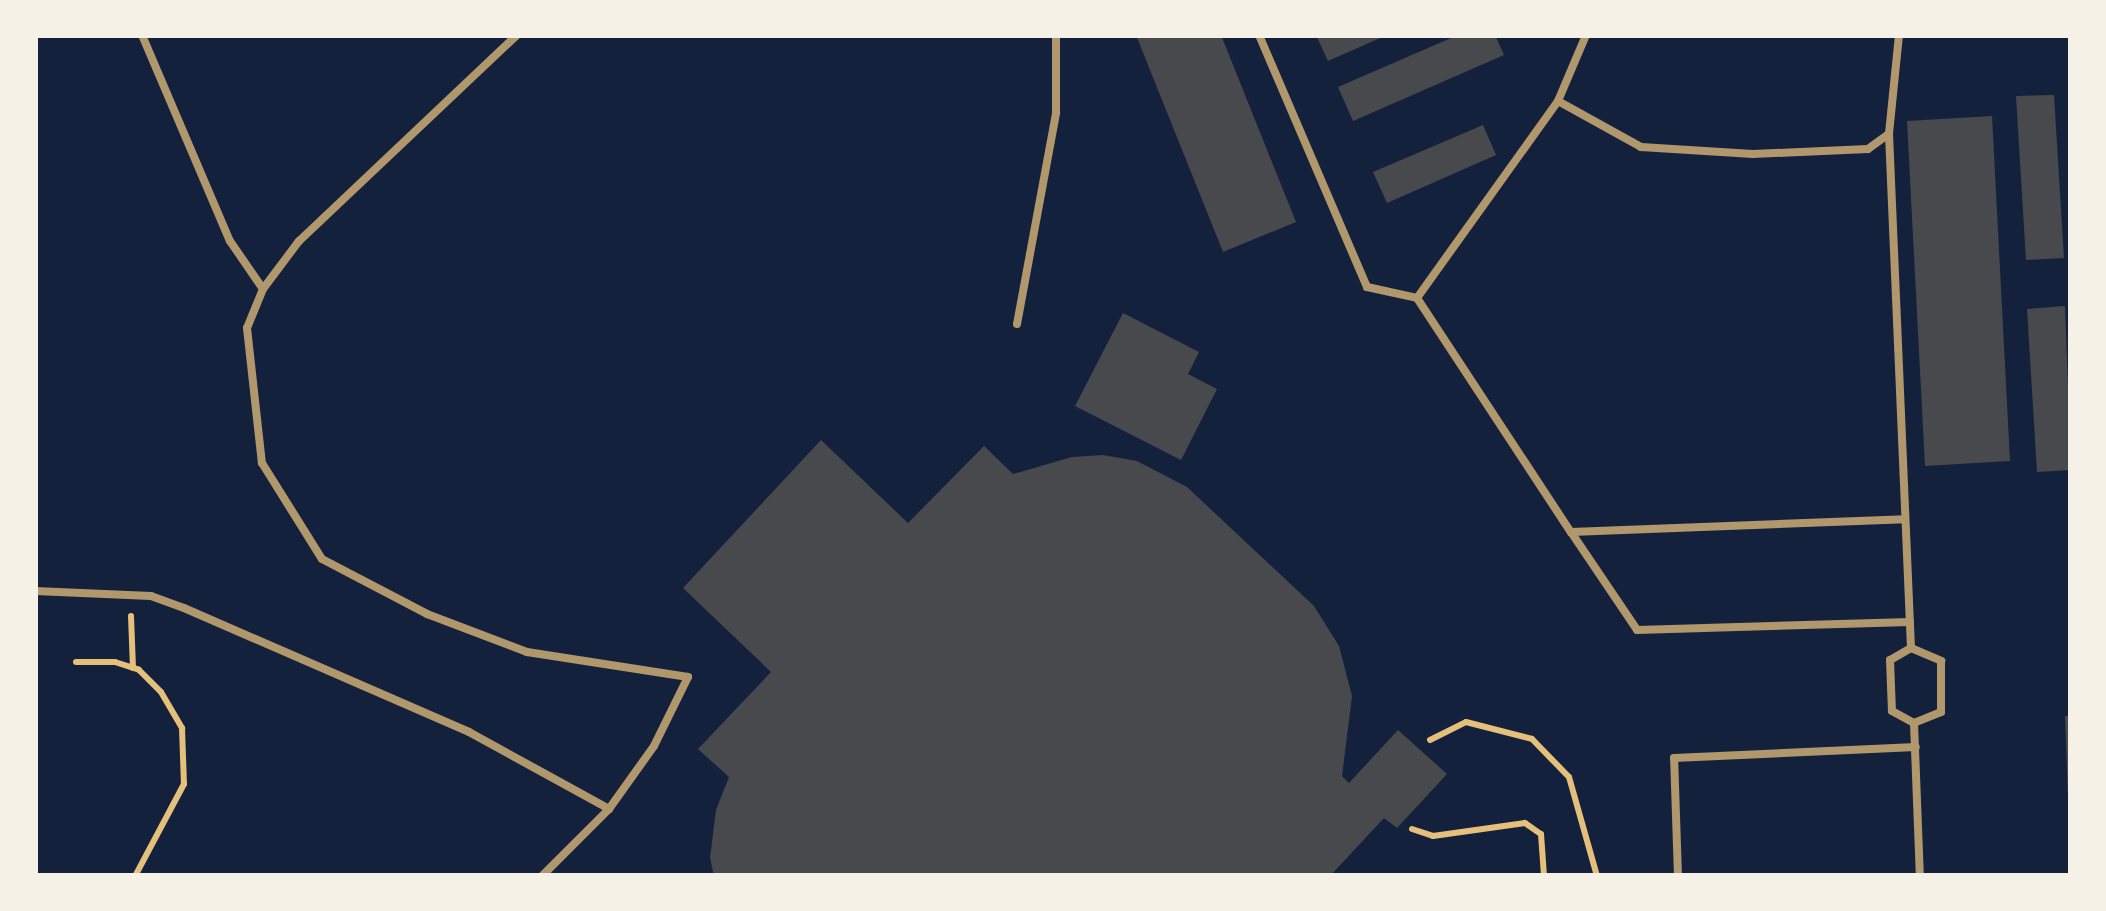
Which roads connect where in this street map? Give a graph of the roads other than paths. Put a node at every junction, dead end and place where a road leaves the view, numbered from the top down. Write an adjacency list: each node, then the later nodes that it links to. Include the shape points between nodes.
1 (142, 35): 9 (lane, via 230,241)
2 (517, 35): 9 (lane, via 299,242)
3 (1056, 35): 11 (lane, via 1056,113)
4 (1258, 35): 10 (lane, via 1367,287)
5 (1586, 35): 7 (lane)
6 (1899, 35): 8 (lane)
7 (1558, 101): 8 (lane, via 1641,147 1753,154 1868,149); 10 (lane)
8 (1889, 134): 12 (lane)
9 (263, 289): 19 (lane, via 247,328 262,462 322,559 427,614 527,652 688,677 654,746)
10 (1417, 298): 13 (lane)
11 (1016, 324)
12 (1904, 519): 13 (lane); 15 (lane)
13 (1571, 532): 15 (lane, via 1637,630)
14 (35, 591): 19 (lane, via 150,596 184,608 470,732)
15 (1910, 622): 16 (lane)
16 (1911, 648): 17 (lane, via 1890,660 1892,711); 17 (lane, via 1941,661 1941,712)
17 (1914, 723): 18 (lane)
18 (1916, 747): 21 (lane, via 1674,758); 22 (lane)
19 (609, 809): 20 (lane)
20 (542, 876)
21 (1678, 876)
22 (1920, 876)

